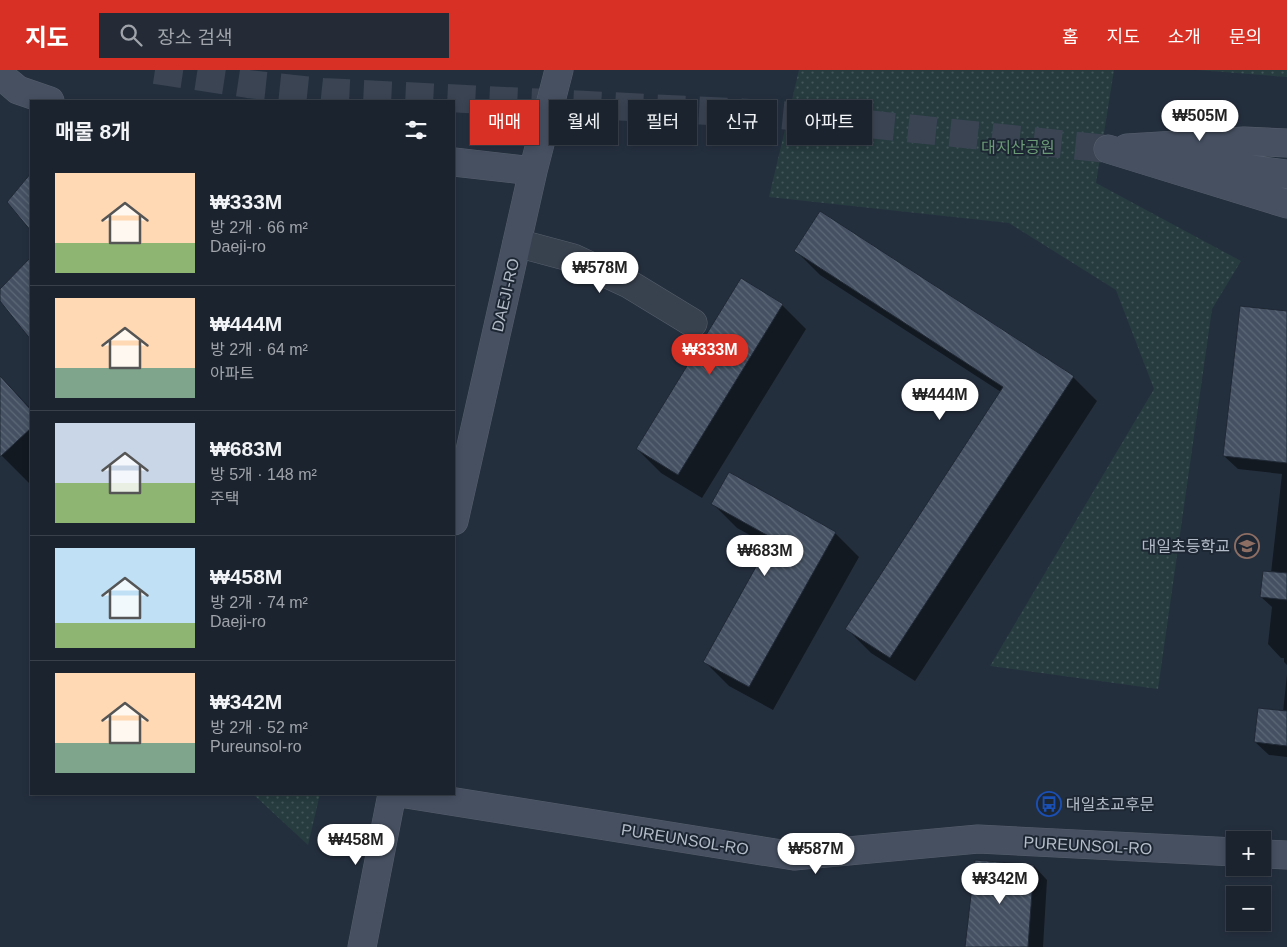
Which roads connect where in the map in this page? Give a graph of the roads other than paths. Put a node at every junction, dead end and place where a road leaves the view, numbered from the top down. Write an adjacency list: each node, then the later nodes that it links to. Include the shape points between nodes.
1 (559, 70): 7 (street, DAEJI-RO)
2 (9, 83): 3 (street)
3 (48, 100)
4 (1287, 143): 5 (street, via 1244,141)
5 (1108, 149): 8 (street); 9 (street)
6 (455, 162): 7 (street)
7 (533, 171): 10 (street, DAEJI-RO)
8 (1287, 174)
9 (1287, 204)
10 (517, 243): 11 (street, via 573,258 629,284); 12 (street, DAEJI-RO)
11 (694, 323)
12 (455, 516)
13 (392, 795): 18 (street)
14 (412, 795): 15 (street, PUREUNSOL-RO, via 794,856 978,839)
15 (1226, 852)
16 (1271, 854): 17 (street)
17 (1287, 855)
18 (362, 947)

